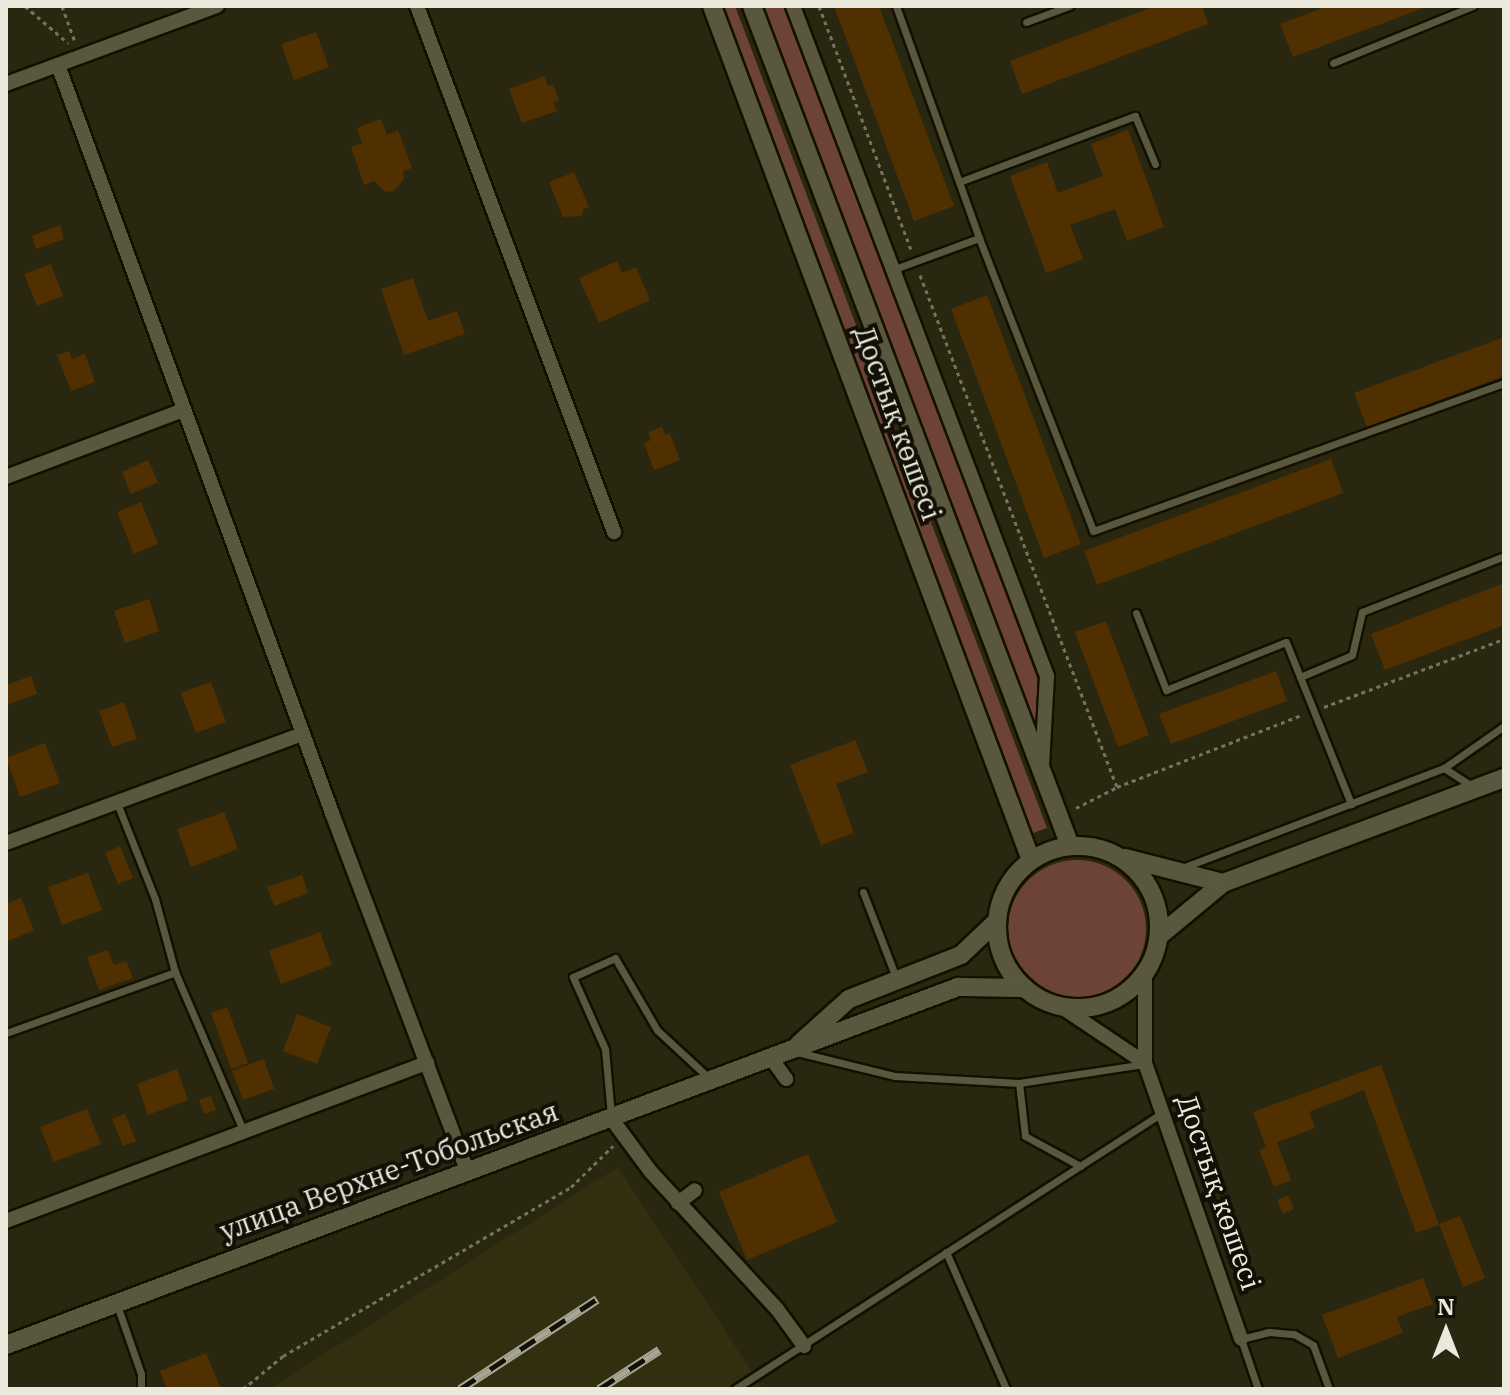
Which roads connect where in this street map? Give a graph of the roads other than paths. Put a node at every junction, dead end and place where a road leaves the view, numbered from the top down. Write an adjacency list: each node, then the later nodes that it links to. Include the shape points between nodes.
1 (217, 6): 11 (street)
2 (417, 6): 20 (street)
3 (712, 6): 35 (street, Достық көшесі)
4 (752, 6): 27 (street, Достық көшесі)
5 (793, 6): 16 (street)
6 (896, 6): 14 (lane)
7 (1069, 6): 9 (lane)
8 (1473, 6): 10 (lane)
9 (1026, 22)
10 (1333, 63)
11 (58, 65): 12 (street); 18 (street)
12 (6, 84)
13 (1155, 164): 14 (lane, via 1135,116)
14 (959, 182): 15 (lane)
15 (979, 238): 16 (lane); 17 (lane, via 1093,531)
16 (892, 270): 27 (street, via 1047,676)
17 (1504, 383)
18 (183, 410): 19 (street); 25 (street)
19 (6, 477)
20 (614, 532)
21 (1504, 556): 23 (lane, via 1362,612 1352,655)
22 (1136, 613): 23 (lane, via 1166,690 1286,642)
23 (1300, 677): 31 (lane)
24 (1504, 726): 26 (lane)
25 (303, 734): 30 (street); 49 (street)
26 (1444, 768): 29 (lane); 31 (lane)
27 (1041, 773): 33 (street, Достық көшесі)
28 (1504, 778): 29 (street)
29 (1476, 788): 37 (street)
30 (117, 803): 32 (street); 41 (lane, via 155,899)
31 (1351, 804): 36 (lane)
32 (6, 843)
33 (1070, 846): 34 (street); 35 (street)
34 (1115, 855): 36 (street); 40 (street, via 1137,871 1151,892)
35 (1031, 860): 39 (street, улица Верхне-Тобольская, via 1005,890)
36 (1174, 871): 37 (street)
37 (1223, 883): 40 (street)
38 (863, 892): 43 (lane)
39 (997, 921): 43 (street, улица Верхне-Тобольская, via 961,955); 44 (street, улица Верхне-Тобольская, via 1001,954)
40 (1159, 936): 42 (street)
41 (175, 972): 46 (lane); 56 (lane)
42 (1145, 972): 45 (street, via 1112,1001); 50 (street, Достық көшесі)
43 (897, 980): 47 (street, улица Верхне-Тобольская, via 849,999)
44 (1025, 988): 45 (street, улица Верхне-Тобольская); 47 (street, улица Верхне-Тобольская, via 958,987)
45 (1060, 1006): 50 (street)
46 (6, 1033)
47 (791, 1051): 48 (street, улица Верхне-Тобольская); 53 (lane, via 895,1076)
48 (771, 1058): 51 (street); 52 (street, улица Верхне-Тобольская)
49 (427, 1063): 56 (street); 58 (street)
50 (1145, 1063): 53 (lane); 54 (street, Достық көшесі)
51 (786, 1079)
52 (712, 1080): 55 (street, улица Верхне-Тобольская); 55 (lane, via 657,1030 615,958 573,977 605,1049)
53 (1019, 1083): 57 (lane, via 1025,1136)
54 (1162, 1113): 57 (lane); 64 (street, Достық көшесі)
55 (611, 1118): 58 (street, улица Верхне-Тобольская); 60 (street)
56 (245, 1134): 61 (street)
57 (1080, 1166): 62 (lane)
58 (467, 1170): 63 (street, улица Верхне-Тобольская)
59 (695, 1190): 60 (street)
60 (678, 1203): 66 (street, via 777,1309)
61 (6, 1221)
62 (946, 1252): 66 (lane); 69 (lane)
63 (116, 1303): 65 (street, улица Верхне-Тобольская); 67 (lane, via 141,1374)
64 (1241, 1339): 70 (lane); 71 (lane, via 1269,1332 1294,1334 1313,1345)
65 (6, 1345)
66 (804, 1346): 68 (lane)
67 (141, 1389)
68 (735, 1389)
69 (1006, 1389)
70 (1258, 1389)
71 (1329, 1389)

